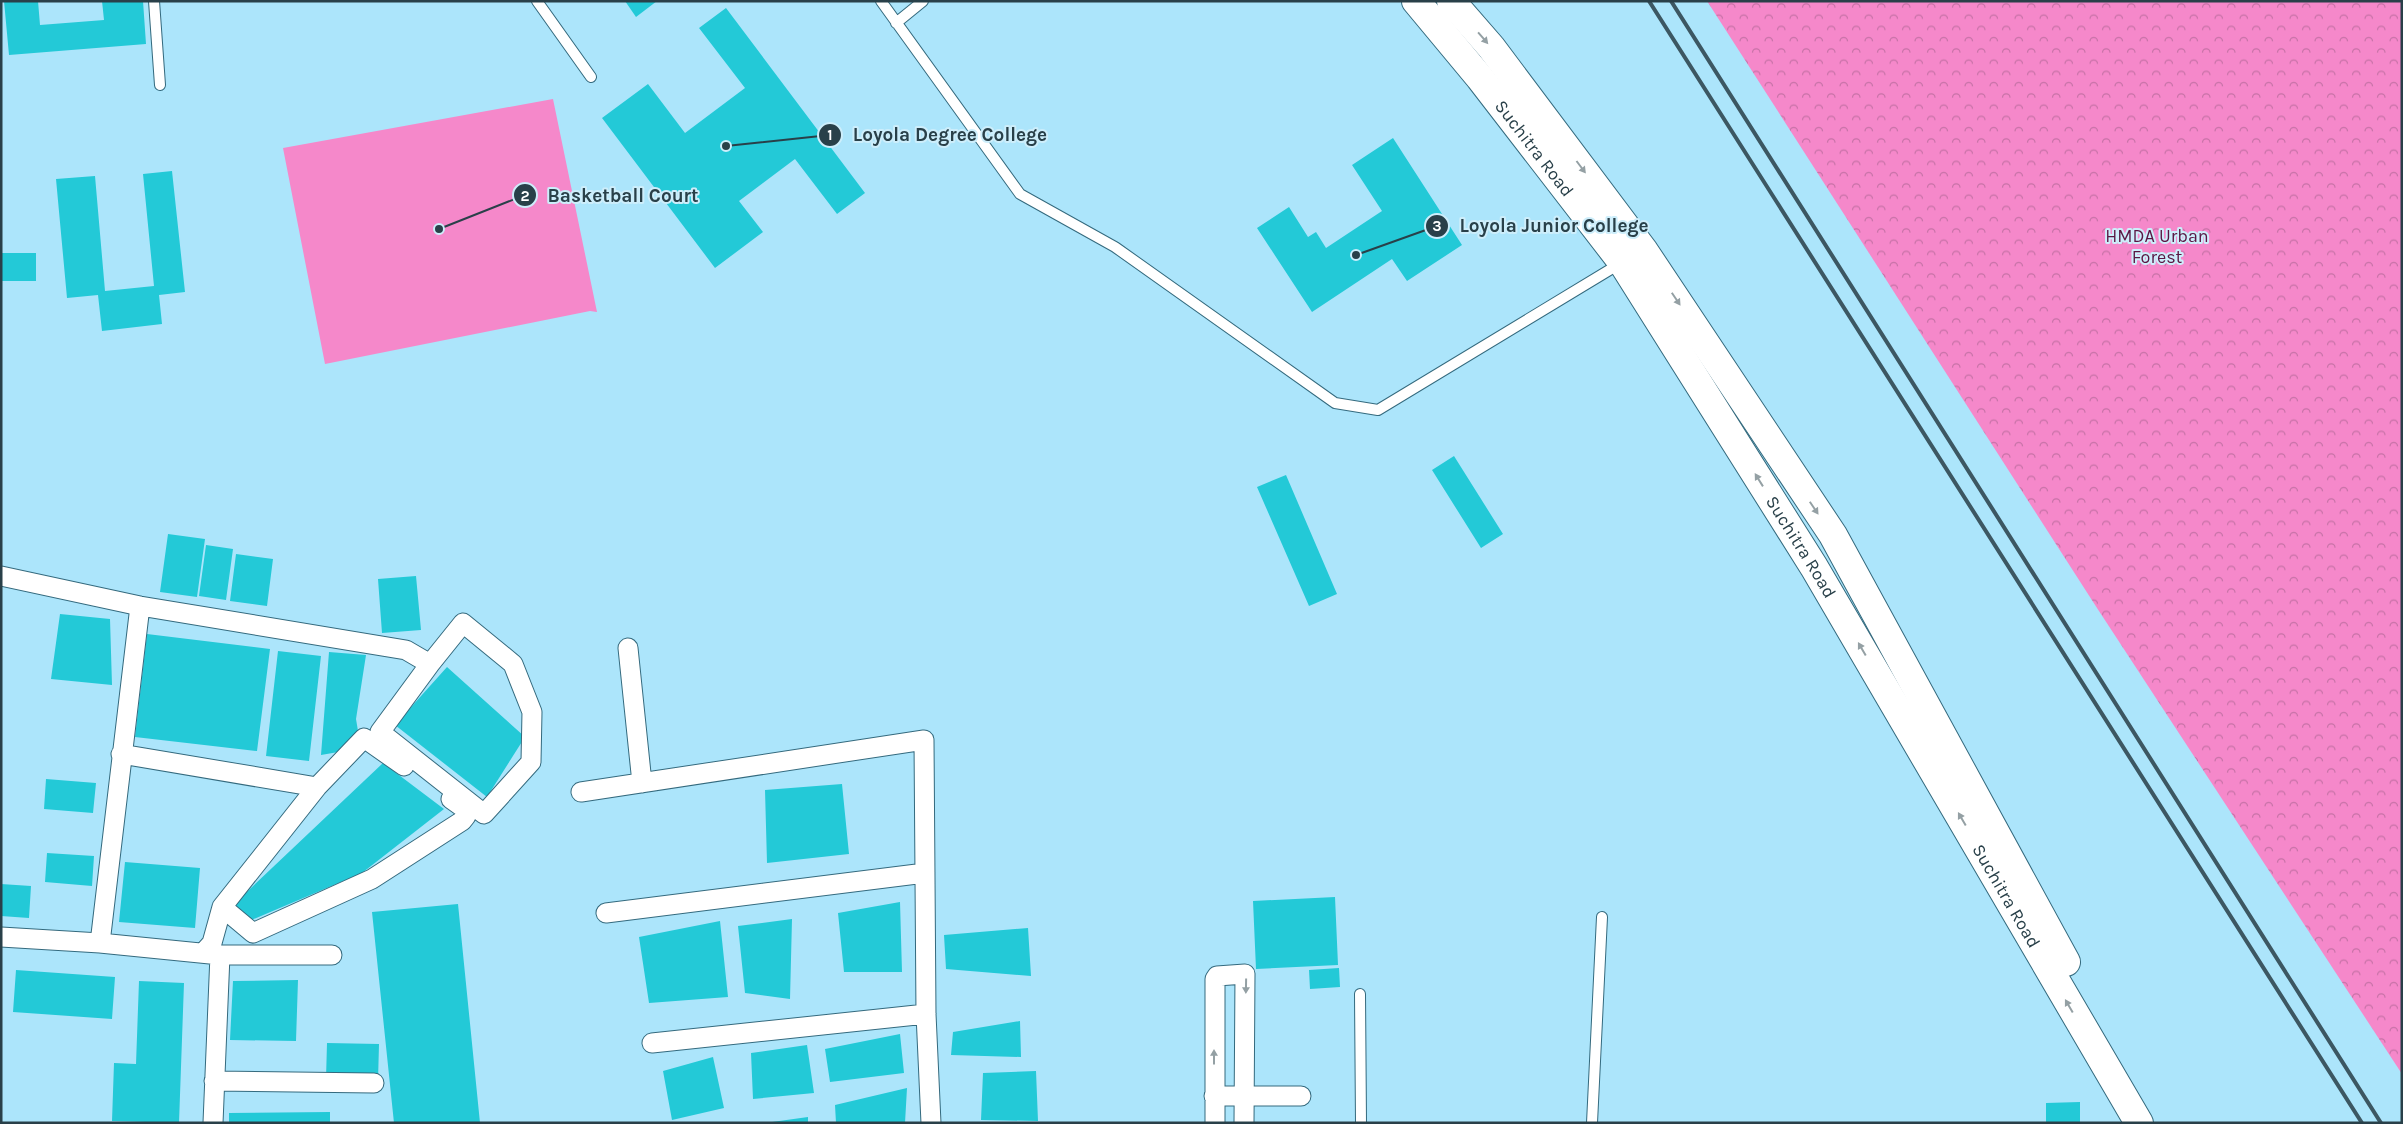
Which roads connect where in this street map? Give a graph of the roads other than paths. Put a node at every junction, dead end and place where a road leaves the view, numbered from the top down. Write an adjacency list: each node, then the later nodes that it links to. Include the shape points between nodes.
1 (154, 1): 9 (lane)
2 (537, 1): 8 (lane)
3 (881, 1): 7 (lane)
4 (923, 1): 7 (lane)
5 (1416, 1): 10 (main road, Suchitra Road, via 1480,78)
6 (1451, 1): 15 (main road, Suchitra Road, one-way to 15, via 1491,47 1644,251 1833,535)
7 (896, 23): 10 (lane, via 1020,194 1115,246 1335,403 1378,410)
8 (591, 76)
9 (160, 85)
10 (1622, 262): 15 (main road, Suchitra Road, one-way to 10, via 1814,567)
11 (1, 576): 12 (street)
12 (140, 606): 14 (street, via 406,650); 16 (street)
13 (628, 648): 17 (street)
14 (430, 664): 14 (street, via 380,732 484,814 531,762 532,712 513,664 463,623)
15 (1896, 680): 42 (main road, Suchitra Road, one-way to 15); 43 (main road, Suchitra Road)
16 (121, 754): 18 (street); 25 (street)
17 (642, 783): 19 (street); 20 (street, via 924,740)
18 (317, 787): 21 (street); 21 (street, via 364,738 465,809 466,816 372,879 253,933)
19 (581, 792)
20 (925, 873): 22 (street); 29 (street)
21 (222, 907): 26 (street)
22 (606, 913)
23 (1602, 917): 41 (lane)
24 (1, 936): 25 (street)
25 (100, 943): 26 (street)
26 (212, 954): 27 (street); 31 (street)
27 (332, 956)
28 (1360, 994): 40 (lane)
29 (926, 1014): 30 (street); 37 (street)
30 (652, 1043)
31 (214, 1081): 32 (street); 36 (street)
32 (374, 1083)
33 (1214, 1096): 34 (street); 34 (street, one-way to 34, via 1215,979 1217,976 1245,974); 38 (street)
34 (1243, 1096): 35 (street); 39 (street)
35 (1301, 1096)
36 (213, 1123)
37 (931, 1123)
38 (1215, 1123)
39 (1244, 1123)
40 (1361, 1123)
41 (1592, 1123)
42 (2139, 1123)
43 (2160, 1123)

